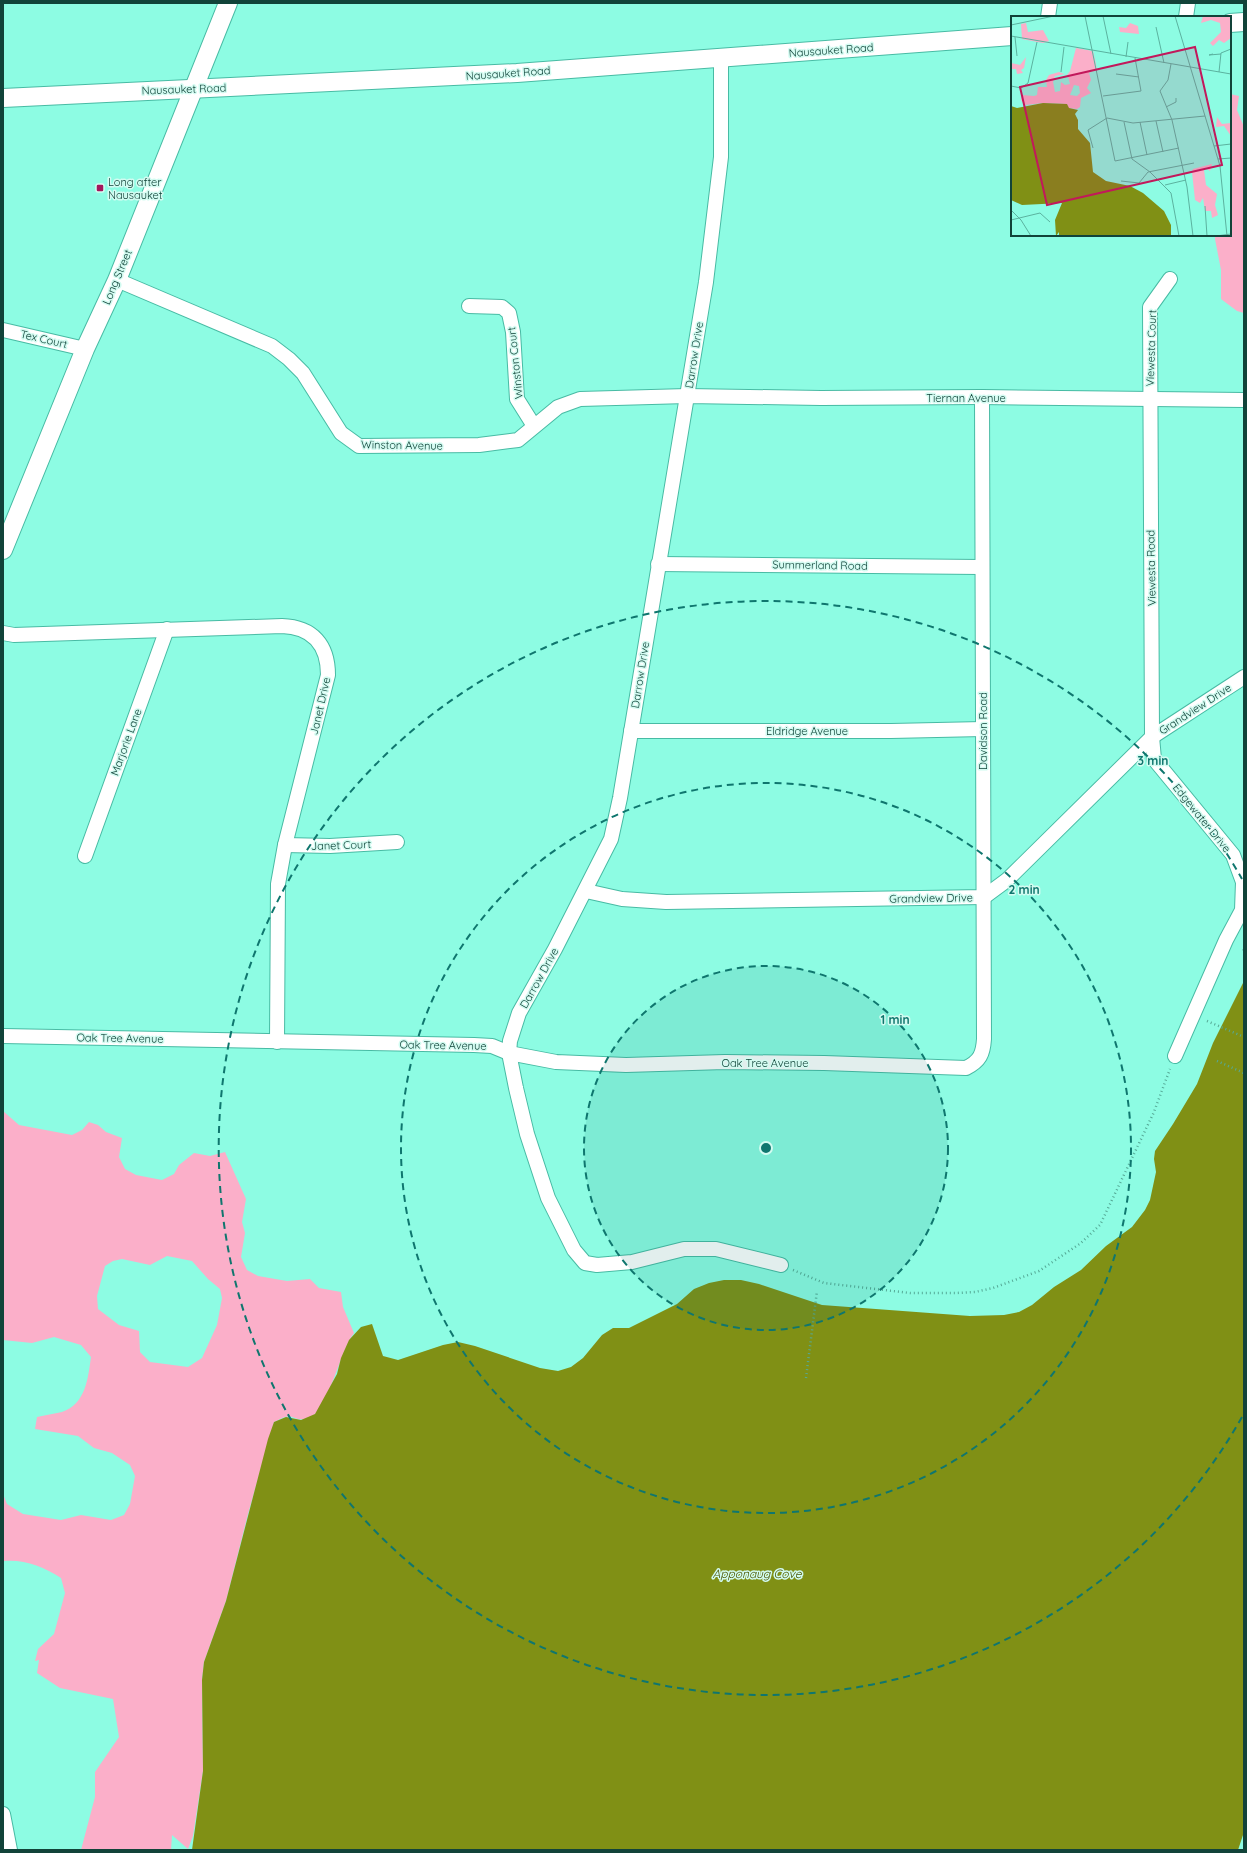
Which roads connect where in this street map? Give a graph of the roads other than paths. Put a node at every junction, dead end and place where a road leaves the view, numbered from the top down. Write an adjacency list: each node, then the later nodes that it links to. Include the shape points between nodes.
1 (228, 3): 10 (street, Long Street)
2 (1050, 3): 4 (street)
3 (1188, 3): 5 (street)
4 (1048, 16)
5 (1186, 16)
6 (1244, 22): 7 (street)
7 (1231, 23)
8 (1011, 36): 9 (street, Nausauket Road)
9 (721, 57): 10 (street, Nausauket Road, via 517,72); 17 (street, Darrow Drive, via 721,157 706,282)
10 (193, 88): 11 (street, Nausauket Road); 13 (street, Long Street)
11 (3, 98)
12 (1170, 279): 19 (street, Viewesta Court, via 1150,308)
13 (117, 280): 16 (street, Long Street); 21 (street, Winston Avenue, via 272,346 289,358 303,373 341,433 359,446 479,445 518,440)
14 (469, 306): 21 (street, Winston Court, via 502,307 509,313 513,332 517,399)
15 (3, 330): 16 (street, Tex Court)
16 (85, 349): 22 (street, Long Street)
17 (687, 396): 18 (street, Tiernan Avenue); 21 (street, Winston Avenue, via 580,399 558,407); 23 (street, Darrow Drive)
18 (982, 397): 19 (street, Tiernan Avenue); 24 (street, Davidson Road)
19 (1149, 399): 20 (street, Tiernan Avenue); 30 (street, Viewesta Road)
20 (1244, 400)
21 (534, 426)
22 (3, 550)
23 (658, 564): 24 (street, Summerland Road); 29 (street, Darrow Drive)
24 (981, 566): 28 (street, Davidson Road)
25 (167, 629): 26 (street, Janet Drive, via 14,635); 32 (street, Janet Drive, via 290,626 305,631 326,652 328,675); 33 (street, Marjorie Lane)
26 (3, 633)
27 (1244, 677): 30 (street, Grandview Drive)
28 (983, 729): 29 (street, Eldridge Avenue); 35 (street, Davidson Road)
29 (631, 731): 34 (street, Darrow Drive, via 611,839)
30 (1152, 737): 35 (street, Grandview Drive, via 1006,880); 39 (street, Edgewater Drive, via 1154,760 1233,855 1243,882 1242,910 1226,940)
31 (398, 842): 32 (street, Janet Court, via 330,846)
32 (285, 845): 37 (street, Janet Drive, via 278,884)
33 (85, 856)
34 (586, 890): 35 (street, Grandview Drive, via 622,899 666,902); 38 (street, Darrow Drive, via 519,1013)
35 (984, 897): 40 (street, Davidson Road, via 984,1039 983,1050)
36 (3, 1036): 37 (street, Oak Tree Avenue)
37 (277, 1042): 38 (street, Oak Tree Avenue, via 474,1045 492,1046)
38 (509, 1052): 40 (street, Oak Tree Avenue, via 556,1062 626,1065 725,1062 966,1068); 41 (street, Darrow Drive, via 527,1134 548,1198 574,1250 585,1263 598,1265 632,1262 684,1249 716,1249)
39 (1175, 1056)
40 (976, 1062)
41 (781, 1265)
42 (3, 1814): 43 (street)
43 (10, 1850)

